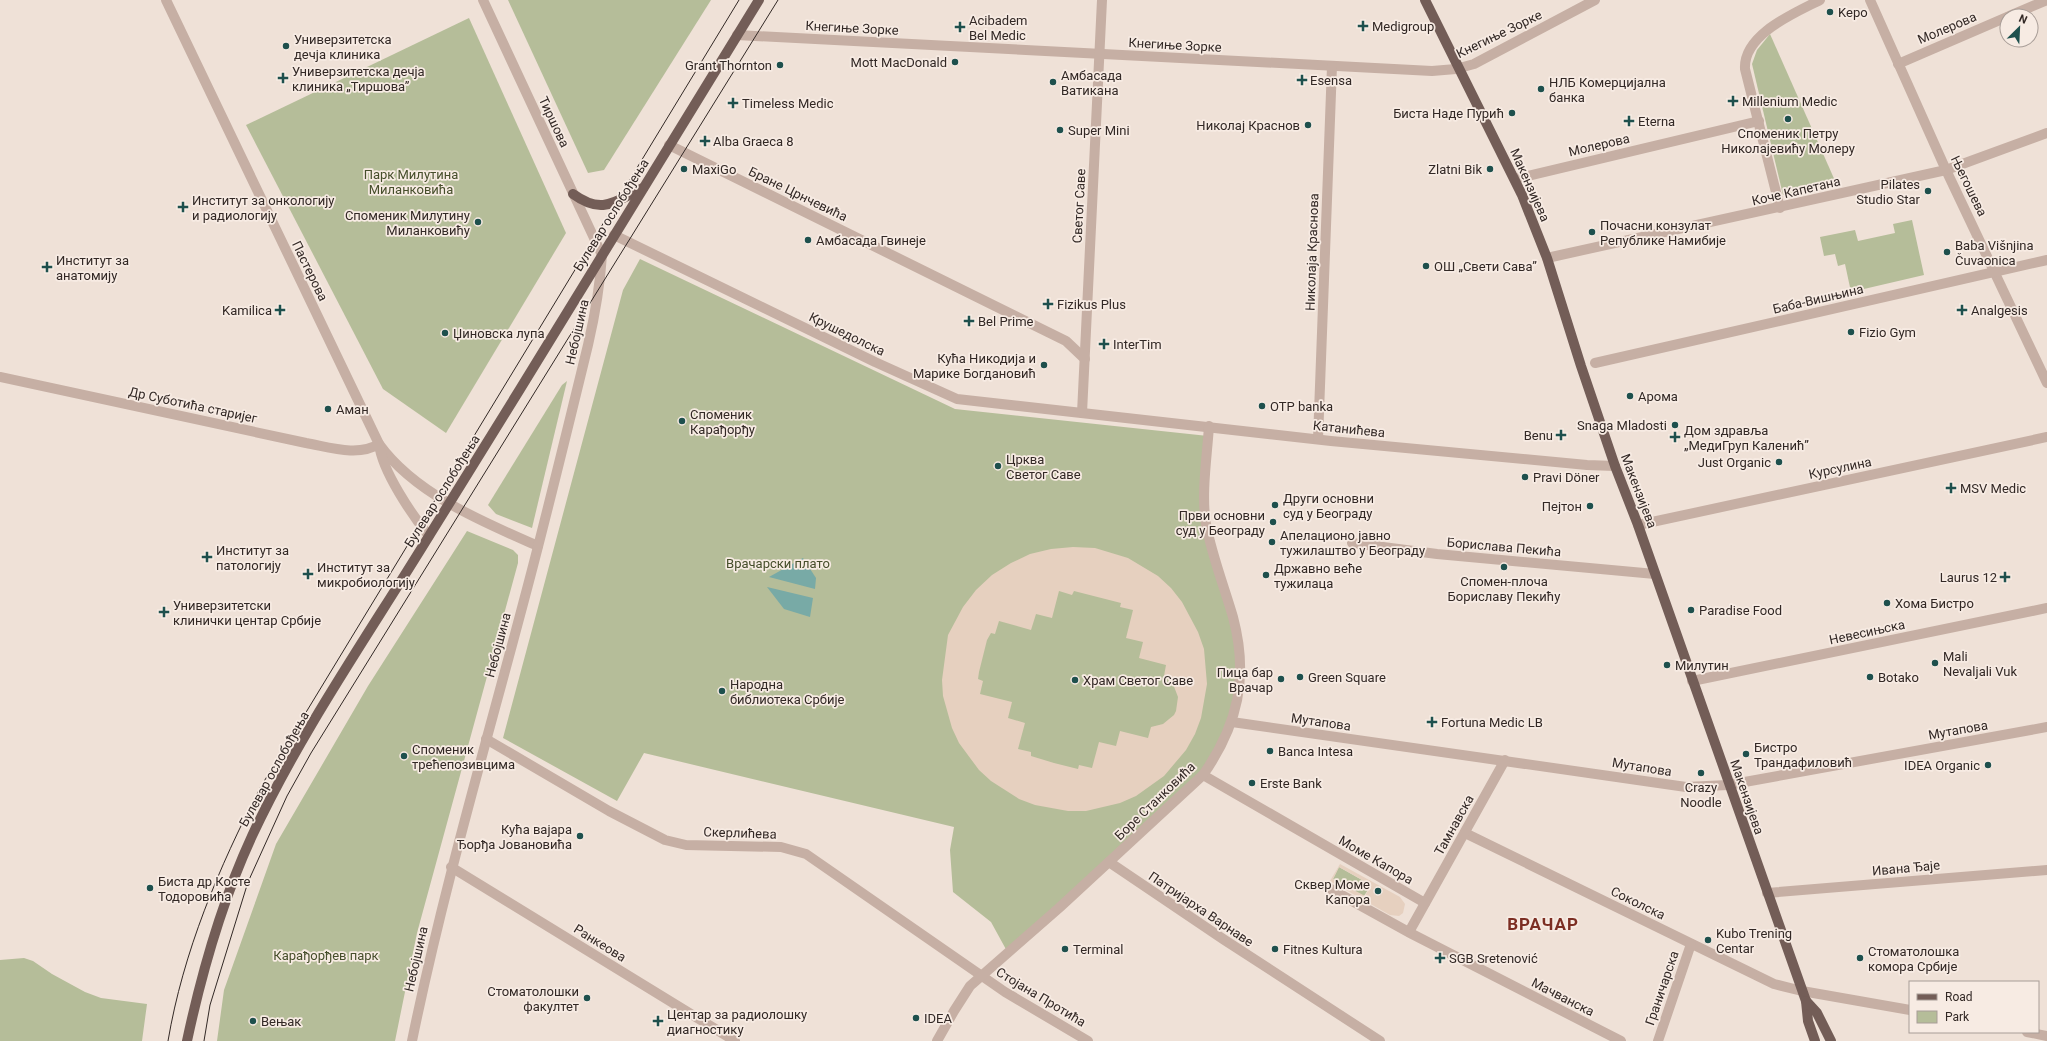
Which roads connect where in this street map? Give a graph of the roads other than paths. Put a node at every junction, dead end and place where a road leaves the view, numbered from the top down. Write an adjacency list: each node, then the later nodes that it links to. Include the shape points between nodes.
1 (166, 0): 40 (street, Пастерова)
2 (483, 0): 23 (street, Тиршова)
3 (759, 0): 12 (main road, Булевар ослобођења)
4 (1102, 0): 13 (street, Светог Саве)
5 (1425, 0): 16 (main road, Макензијева)
6 (1595, 0): 16 (street, Кнегиње Зорке)
7 (1820, 0): 17 (street, via 1774,23 1748,54 1745,68)
8 (1870, 0): 14 (street, Његошева)
9 (2047, 0): 10 (street, Молерова)
10 (2028, 8)
11 (1999, 20): 14 (street, Молерова)
12 (737, 35): 13 (street, Кнегиње Зорке); 19 (main road, Булевар ослобођења)
13 (1099, 55): 15 (street, Кнегиње Зорке); 30 (street, Светог Саве)
14 (1898, 64): 20 (street, Његошева)
15 (1332, 66): 16 (street, Кнегиње Зорке, via 1432,71); 39 (street, Николаја Краснова)
16 (1460, 69): 21 (main road, Макензијева)
17 (1759, 121): 21 (street, Молерова); 24 (street)
18 (2047, 133): 20 (street, Коче Капетана)
19 (669, 145): 22 (main road, Булевар ослобођења); 31 (street, Бране Црнчевића)
20 (1946, 170): 24 (street, Коче Капетана); 29 (street, Његошева)
21 (1515, 179): 27 (main road, Макензијева)
22 (643, 188): 23 (main road, via 615,202 599,206 588,204); 25 (main road, Булевар ослобођења)
23 (573, 194): 26 (street, Тиршова)
24 (1780, 208): 27 (street, Коче Капетана)
25 (614, 235): 26 (main road, Булевар ослобођења); 36 (street, Крушедолска, via 948,396 966,401)
26 (602, 255): 42 (main road, Булевар ослобођења); 46 (street, Небојшина, via 597,309)
27 (1547, 258): 41 (main road, Макензијева, via 1580,366)
28 (2047, 260): 29 (street, Баба-Вишњина)
29 (1996, 271): 33 (street, Баба-Вишњина); 35 (street, Његошева)
30 (1086, 326): 31 (street, via 1080,335); 32 (street, Светог Саве)
31 (1066, 341): 32 (street, Бране Црнчевића)
32 (1084, 359): 36 (street, Светог Саве)
33 (1595, 363)
34 (0, 377): 40 (street, Др Суботића старијег, via 306,443 357,450 373,448)
35 (2047, 383)
36 (1082, 413): 37 (street, Катанићева)
37 (1209, 426): 39 (street, Катанићева); 50 (street, Боре Станковића, via 1206,522 1212,552 1237,635 1240,658 1241,680)
38 (2047, 437): 43 (street, Курсулина)
39 (1318, 439): 41 (street, Катанићева)
40 (380, 444): 42 (street, Пастерова, via 404,471); 44 (street, Пастерова, via 384,464 417,520)
41 (1615, 466): 43 (main road, Макензијева)
42 (450, 503): 44 (main road, Булевар ослобођења); 46 (street, Пастерова)
43 (1638, 525): 47 (main road, Макензијева)
44 (430, 536): 72 (main road, Булевар ослобођења, via 274,790 251,838 220,918 206,962)
45 (1352, 543): 47 (street, Борислава Пекића, via 1437,554)
46 (538, 546): 52 (street, Небојшина)
47 (1654, 574): 49 (main road, Макензијева)
48 (2047, 608): 49 (street, Невесињска)
49 (1692, 681): 55 (main road, Макензијева)
50 (1232, 722): 53 (street, Мутапова); 54 (street, Боре Станковића, via 1215,758)
51 (2047, 727): 55 (street, Мутапова)
52 (486, 739): 58 (street, Небојшина); 65 (street, Скерлићева, via 615,815 665,840 686,845 781,848 806,854)
53 (1506, 760): 55 (street, Мутапова, via 1686,787); 56 (street, Тамнавска)
54 (1203, 775): 57 (street, Боре Станковића); 62 (street, Моме Капора)
55 (1728, 785): 61 (main road, Макензијева)
56 (1465, 833): 62 (street, Тамнавска); 64 (street, Соколска)
57 (1110, 862): 65 (street, Боре Станковића); 76 (street, Патријарха Варнаве, via 1235,948)
58 (451, 867): 71 (street, Ранкеова); 73 (street, Небојшина)
59 (2047, 870): 61 (street, Ивана Ђаје)
60 (1327, 887): 63 (street)
61 (1767, 893): 66 (main road, Макензијева)
62 (1425, 903): 63 (street)
63 (1409, 932): 77 (street, Мачванска)
64 (1691, 944): 66 (street, Соколска, via 1774,984); 78 (street, Граничарска)
65 (981, 976): 74 (street, Боре Станковића, via 961,999); 75 (street, Стојана Протића)
66 (1802, 991): 67 (main road, Макензијева); 68 (street, Соколска)
67 (1806, 1001): 79 (main road, Макензијева, via 1808,1022); 80 (main road, Макензијева, via 1817,1012)
68 (1909, 1010)
69 (2032, 1033): 70 (street)
70 (2047, 1036)
71 (730, 1040)
72 (188, 1041)
73 (412, 1041)
74 (937, 1041)
75 (1088, 1041)
76 (1380, 1041)
77 (1621, 1041)
78 (1658, 1041)
79 (1815, 1041)
80 (1831, 1041)

